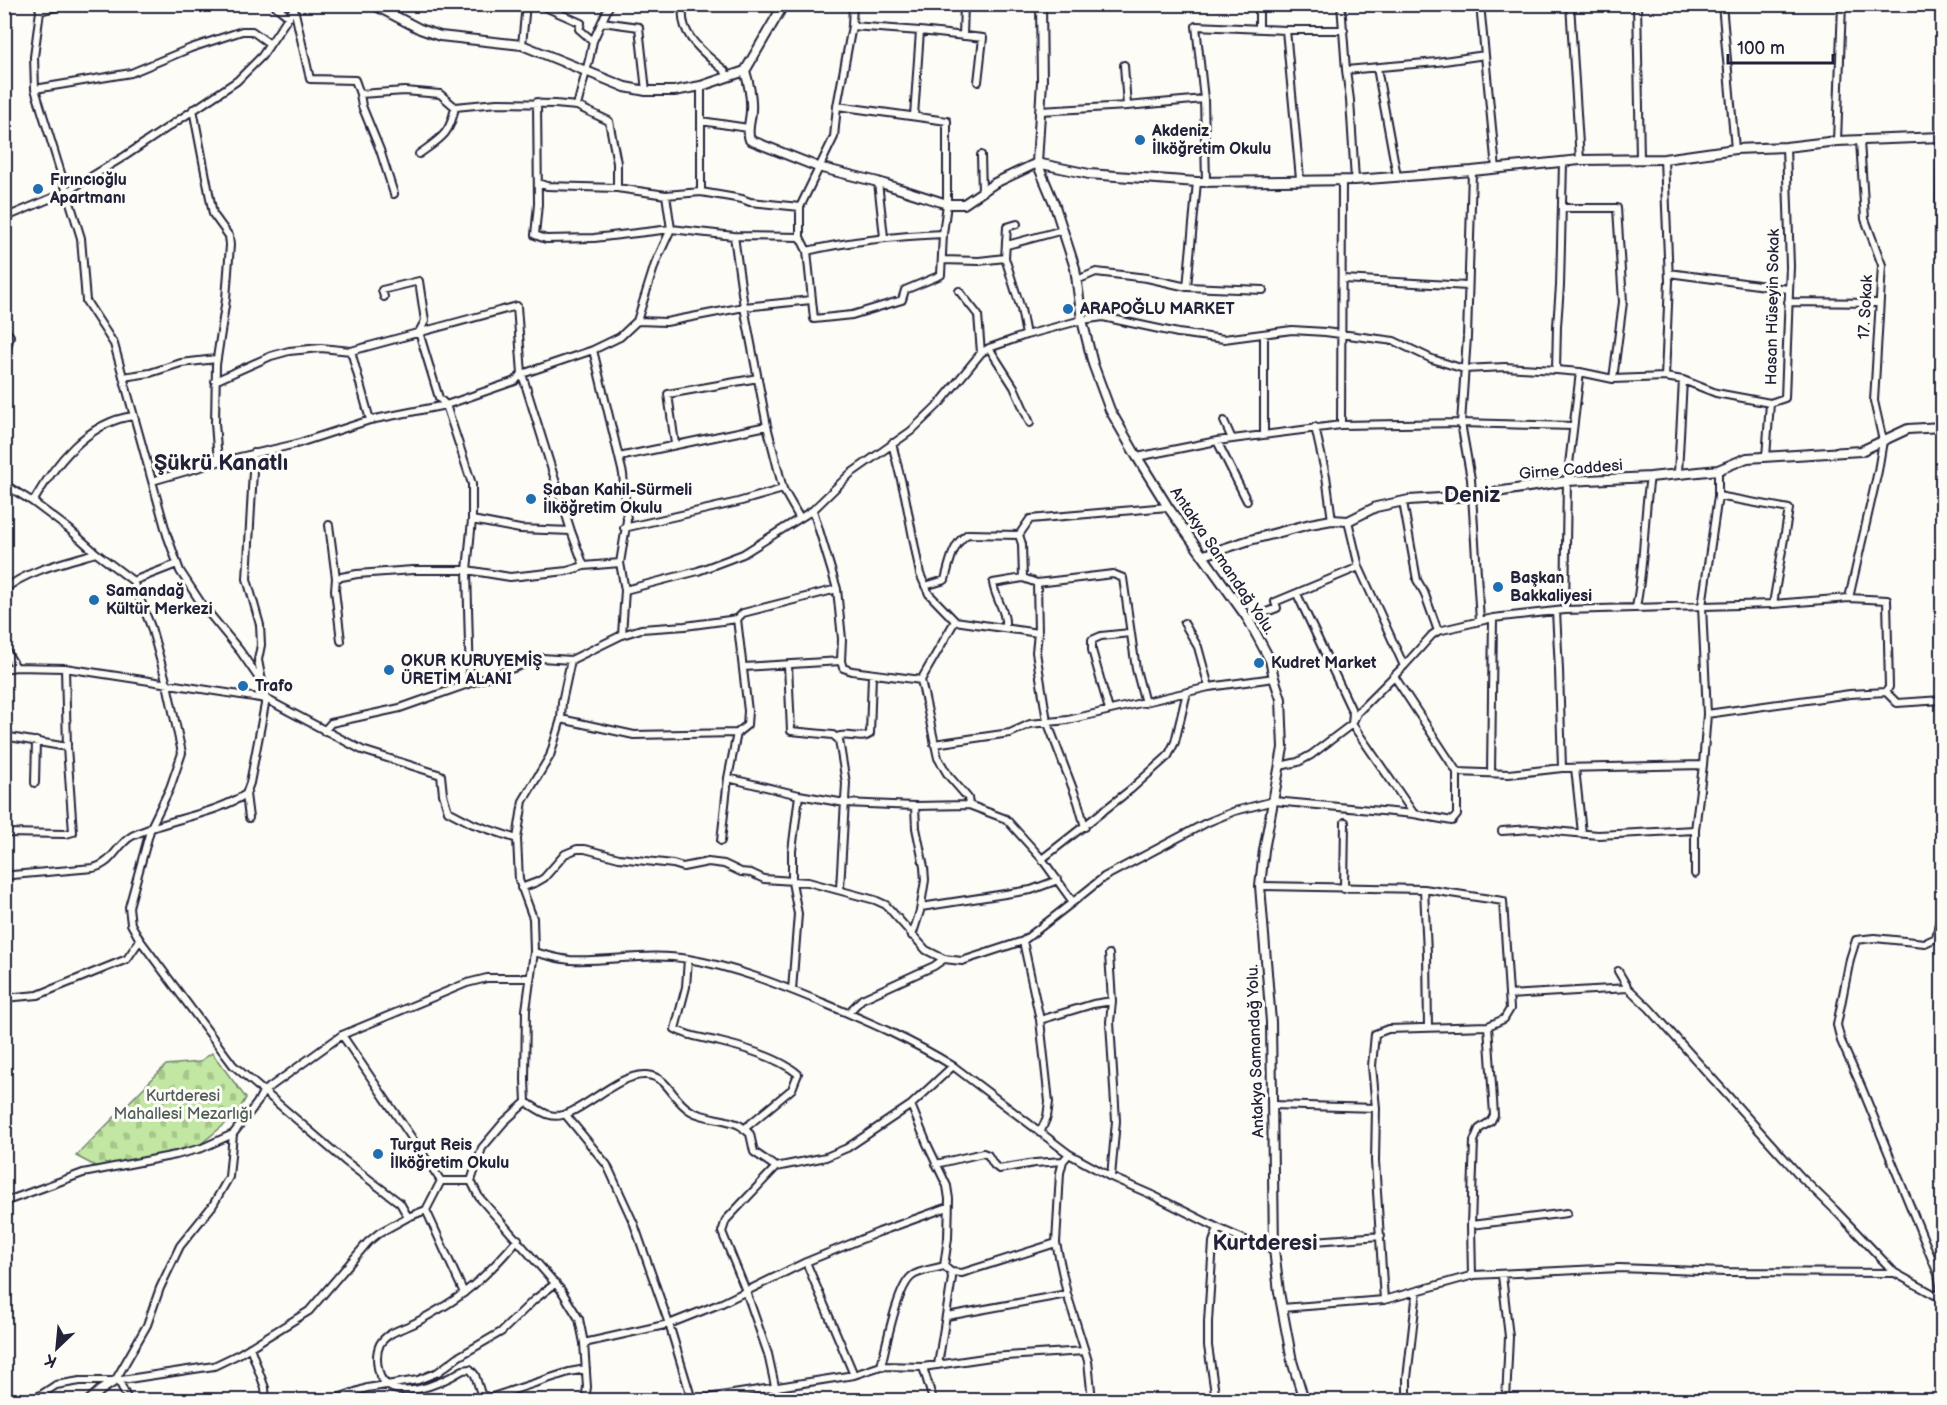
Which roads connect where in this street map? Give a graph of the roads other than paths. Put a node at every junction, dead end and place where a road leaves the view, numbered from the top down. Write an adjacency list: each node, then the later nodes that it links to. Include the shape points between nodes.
1 (69, 4): 21 (street)
2 (273, 4): 22 (street)
3 (372, 4): 32 (street, via 420,30 440,36)
4 (526, 4): 32 (street)
5 (538, 4): 30 (street, via 581,23 579,28)
6 (610, 4): 23 (street)
7 (684, 4): 40 (street, via 685,31)
8 (784, 4): 38 (street)
9 (853, 4): 24 (street)
10 (964, 4): 29 (street)
11 (1041, 4): 53 (street, Antakya Samandağ Yolu.)
12 (1259, 4): 25 (street)
13 (1341, 4): 27 (street)
14 (1480, 4): 34 (street)
15 (1570, 4): 66 (street)
16 (1637, 4): 64 (street)
17 (1722, 4): 61 (street)
18 (1842, 4): 58 (street)
19 (1941, 4): 33 (street)
20 (296, 6): 22 (street); 45 (street, via 310,79 355,80)
21 (39, 8): 43 (street)
22 (289, 17): 31 (street)
23 (603, 22): 30 (street); 44 (street, via 639,27)
24 (852, 26): 28 (street); 49 (street)
25 (1259, 29): 26 (street); 46 (street, via 1196,26)
26 (1286, 30): 27 (street); 73 (street)
27 (1344, 30): 37 (street)
28 (920, 31): 29 (street); 54 (street)
29 (963, 36): 41 (street, via 983,38)
30 (593, 41): 39 (street)
31 (270, 44): 43 (street, via 252,32 242,31 131,73); 52 (street, via 237,81)
32 (522, 45): 39 (street)
33 (1942, 47): 57 (street)
34 (1485, 55): 36 (street); 70 (street)
35 (1124, 65): 50 (street)
36 (1377, 68): 37 (street); 72 (street)
37 (1346, 70): 75 (street)
38 (745, 71): 40 (street); 56 (street, via 752,112)
39 (586, 72): 44 (street); 48 (street)
40 (728, 77): 42 (street)
41 (978, 82)
42 (701, 86): 44 (street); 55 (street)
43 (35, 89): 82 (street)
44 (646, 91)
45 (360, 94): 51 (street, via 440,94); 84 (street)
46 (1204, 99): 50 (street); 76 (street)
47 (537, 102): 48 (street); 51 (street); 79 (street)
48 (577, 106): 80 (street, via 609,121)
49 (837, 106): 54 (street); 69 (street, via 834,137)
50 (1127, 106): 53 (street)
51 (455, 107): 62 (street, via 444,136)
52 (193, 109): 82 (street); 126 (street, via 213,214 229,236 230,245)
53 (1040, 111): 68 (street, Antakya Samandağ Yolu.)
54 (914, 116): 86 (street, via 946,121)
55 (701, 121): 56 (street); 83 (street)
56 (748, 128): 69 (street, via 750,140)
57 (1942, 137): 59 (street); 98 (street)
58 (1837, 141): 59 (street); 60 (street)
59 (1860, 141): 113 (street, 17. Sokak, via 1865,219 1882,265)
60 (1786, 147): 61 (street); 107 (street, Hasan Hüseyin Sokak)
61 (1735, 149): 65 (street)
62 (419, 154)
63 (981, 155): 81 (street)
64 (1640, 158): 65 (street); 66 (street)
65 (1664, 159): 102 (street)
66 (1580, 160): 67 (street)
67 (1563, 162): 70 (street); 88 (street)
68 (1037, 163): 78 (street, via 1089,174); 81 (street); 92 (street, Antakya Samandağ Yolu.)
69 (818, 167): 77 (street); 87 (street)
70 (1496, 169): 71 (street)
71 (1472, 171): 72 (street); 105 (street)
72 (1397, 176): 75 (street)
73 (1300, 179): 74 (street); 76 (street)
74 (1342, 180): 75 (street); 103 (street)
75 (1355, 180)
76 (1206, 181): 78 (street)
77 (878, 182): 86 (street); 96 (street)
78 (1197, 182): 106 (street)
79 (538, 183): 80 (street); 91 (street, via 535,235 546,239)
80 (617, 188): 85 (street)
81 (982, 191): 86 (street, via 964,204)
82 (66, 192): 89 (street); 132 (street, via 81,238 86,301 114,344)
83 (701, 192): 85 (street); 87 (street)
84 (394, 194)
85 (666, 195): 91 (street)
86 (948, 204): 93 (street)
87 (800, 207): 95 (street)
88 (1563, 208): 129 (street); 135 (street, via 1617,208 1623,302)
89 (4, 218)
90 (1017, 224): 97 (street, via 1007,227)
91 (671, 229): 94 (street); 116 (street)
92 (1063, 230): 97 (street); 104 (street, Antakya Samandağ Yolu.)
93 (943, 234): 96 (street); 101 (street)
94 (734, 236): 95 (street); 114 (street)
95 (800, 237): 99 (street)
96 (884, 237): 99 (street)
97 (1007, 245): 100 (street)
98 (1942, 248)
99 (807, 251): 111 (street)
100 (1005, 258): 101 (street); 119 (street)
101 (942, 260): 111 (street, via 941,275 904,290 902,300 852,315 814,319)
102 (1669, 273): 107 (street); 133 (street)
103 (1343, 279): 105 (street); 121 (street)
104 (1077, 280): 106 (street, via 1096,272); 115 (street, Antakya Samandağ Yolu.)
105 (1468, 286): 128 (street)
106 (1187, 287): 108 (street)
107 (1788, 289): 112 (street, Hasan Hüseyin Sokak)
108 (1263, 290)
109 (959, 291): 125 (street, via 978,315)
110 (384, 297): 118 (street, via 382,290 419,281 425,321)
111 (811, 300): 114 (street)
112 (1788, 302): 113 (street); 138 (street, Hasan Hüseyin Sokak, via 1785,398)
113 (1878, 303): 153 (street, 17. Sokak, via 1874,401)
114 (744, 307): 116 (street, via 666,322); 134 (street)
115 (1082, 320): 119 (street); 120 (street, via 1103,317 1224,339); 158 (street, Antakya Samandağ Yolu., via 1110,410)
116 (637, 321): 123 (street, via 620,337)
117 (4, 329): 127 (street, via 10,336)
118 (419, 332): 124 (street); 131 (street, via 517,306); 139 (street, via 439,398)
119 (1026, 335): 122 (street)
120 (1264, 335): 121 (street, via 1292,330); 150 (street)
121 (1341, 335): 128 (street, via 1394,341); 145 (street)
122 (989, 348): 125 (street); 143 (street, via 1014,387)
123 (593, 350): 131 (street); 157 (street)
124 (351, 351): 137 (street, via 289,351); 141 (street)
125 (981, 354): 154 (street, via 940,403)
126 (216, 359): 132 (street); 137 (street)
127 (4, 360)
128 (1464, 369): 129 (street); 144 (street)
129 (1556, 370): 130 (street)
130 (1580, 372): 135 (street); 147 (street)
131 (522, 374): 139 (street, via 515,381); 181 (street)
132 (123, 377): 140 (street)
133 (1665, 377): 135 (street); 136 (street)
134 (758, 378): 146 (street); 155 (street, via 668,394)
135 (1613, 380)
136 (1683, 380): 138 (street, via 1716,393); 162 (street)
137 (215, 381): 160 (street)
138 (1770, 403): 159 (street, Hasan Hüseyin Sokak)
139 (446, 405): 141 (street); 176 (street, via 472,484)
140 (133, 416): 164 (street); 171 (street, via 116,418 73,446)
141 (370, 420): 156 (street)
142 (1224, 421): 151 (street)
143 (1030, 423)
144 (1461, 423): 145 (street); 147 (street); 168 (street)
145 (1341, 425): 148 (street)
146 (767, 426): 155 (street); 167 (street)
147 (1573, 426): 165 (street)
148 (1316, 427): 150 (street); 177 (street)
149 (1942, 427): 153 (street, Girne Caddesi, via 1908,429)
150 (1264, 435): 151 (street)
151 (1232, 439): 152 (street)
152 (1217, 441): 158 (street); 170 (street)
153 (1883, 441): 159 (street, Girne Caddesi, via 1861,451); 199 (street)
154 (892, 443): 174 (street, via 850,474); 194 (street)
155 (675, 444): 157 (street)
156 (254, 453): 160 (street); 231 (street, via 247,579 260,625 258,660)
157 (619, 457): 180 (street, via 627,520)
158 (1137, 457): 173 (street, Antakya Samandağ Yolu.)
159 (1766, 457): 161 (street, Girne Caddesi, via 1747,458)
160 (218, 462): 164 (street)
161 (1718, 470): 162 (street, Girne Caddesi); 169 (street)
162 (1678, 473): 163 (street, Girne Caddesi)
163 (1650, 477): 165 (street, Girne Caddesi); 202 (street)
164 (152, 481): 186 (street)
165 (1567, 481): 168 (street, Girne Caddesi); 203 (street)
166 (4, 484): 171 (street)
167 (783, 489): 175 (street); 180 (street)
168 (1471, 496): 172 (street, Girne Caddesi); 209 (street)
169 (1718, 496): 200 (street, via 1790,510); 201 (street)
170 (1247, 501)
171 (33, 502): 183 (street)
172 (1403, 502): 178 (street, Girne Caddesi, via 1376,507); 212 (street, via 1417,580)
173 (1168, 507): 182 (street, via 1030,519); 184 (street, Antakya Samandağ Yolu.)
174 (813, 510): 175 (street); 195 (street)
175 (799, 517): 196 (street, via 743,554 698,571)
176 (472, 519): 181 (street, via 520,528); 189 (street)
177 (1332, 520): 178 (street, Girne Caddesi); 184 (street, Girne Caddesi)
178 (1348, 520): 188 (street)
179 (329, 525): 190 (street)
180 (624, 528): 185 (street)
181 (571, 531): 187 (street)
182 (1019, 535): 191 (street); 194 (street, via 962,537 945,580)
183 (96, 553): 192 (street); 197 (street, via 28,576)
184 (1204, 555): 207 (street, Antakya Samandağ Yolu.)
185 (620, 563): 187 (street); 196 (street)
186 (177, 564): 192 (street); 231 (street, via 203,606)
187 (584, 566): 189 (street, via 510,577)
188 (1359, 567): 198 (street); 221 (street)
189 (467, 570): 190 (street, via 413,570); 230 (street)
190 (336, 578): 216 (street)
191 (1023, 578): 193 (street); 211 (street, via 993,583 1006,619)
192 (133, 581): 232 (street, via 152,627)
193 (1036, 583): 213 (street); 214 (street, via 1113,574 1123,578)
194 (925, 586): 208 (street)
195 (837, 589): 205 (street, via 743,613); 219 (street)
196 (625, 590): 215 (street)
197 (4, 591)
198 (1297, 594): 207 (street, via 1275,602 1277,608); 243 (street, via 1353,713)
199 (1849, 598): 200 (street); 235 (street, via 1887,600)
200 (1773, 604): 201 (street)
201 (1702, 606): 202 (street); 240 (street)
202 (1636, 607): 203 (street)
203 (1565, 610): 204 (street)
204 (1556, 611): 206 (street); 253 (street)
205 (737, 618): 215 (street, via 641,629); 223 (street)
206 (1493, 618): 209 (street); 256 (street)
207 (1248, 619): 228 (street, Antakya Samandağ Yolu., via 1270,660)
208 (955, 621): 211 (street); 229 (street)
209 (1480, 621): 212 (street)
210 (1184, 623): 233 (street, via 1198,647)
211 (1005, 628): 213 (street)
212 (1438, 631): 221 (street)
213 (1038, 633): 242 (street, via 1036,652)
214 (1130, 633): 238 (street); 239 (street, via 1092,640)
215 (622, 635): 218 (street)
216 (341, 641)
217 (4, 648): 222 (street)
218 (571, 660): 230 (street, via 542,658); 241 (street)
219 (842, 661): 220 (street); 226 (street, via 843,668)
220 (788, 665): 223 (street); 247 (street, via 791,731)
221 (1404, 666): 227 (street)
222 (16, 667): 224 (street); 225 (street)
223 (744, 667): 245 (street, via 747,724)
224 (65, 668): 232 (street); 250 (street)
225 (4, 669)
226 (872, 675): 229 (street); 247 (street, via 870,734)
227 (1394, 676): 243 (street, via 1357,713); 255 (street)
228 (1274, 678): 233 (street); 252 (street, Antakya Samandağ Yolu., via 1281,699 1284,748)
229 (921, 681): 249 (street)
230 (470, 682): 244 (street, via 400,708 331,723)
231 (262, 683): 236 (street)
232 (167, 684): 236 (street); 268 (street, via 182,753)
233 (1209, 687): 234 (street)
234 (1187, 692): 238 (street); 269 (street, via 1168,756)
235 (1886, 692): 237 (street, via 1897,704); 240 (street)
236 (266, 699): 244 (street); 259 (street)
237 (1942, 700)
238 (1144, 703): 239 (street)
239 (1109, 710): 242 (street)
240 (1707, 714): 251 (street)
241 (561, 719): 245 (street, via 634,735); 274 (street, via 550,756 523,801)
242 (1047, 721): 249 (street, via 1010,733); 269 (street)
243 (1352, 724): 252 (street, via 1311,755); 265 (street)
244 (324, 731): 274 (street, via 362,750 441,775 448,811)
245 (737, 733): 257 (street)
246 (4, 736): 248 (street)
247 (837, 737): 262 (street, via 846,776)
248 (36, 741): 250 (street); 258 (street)
249 (934, 744): 263 (street, via 938,758 968,798)
250 (67, 747): 272 (street, via 74,832)
251 (1703, 765): 254 (street); 270 (street)
252 (1280, 766): 261 (street, Antakya Samandağ Yolu.)
253 (1562, 768): 254 (street); 256 (street)
254 (1575, 768): 273 (street)
255 (1457, 772): 256 (street); 265 (street, via 1457,815 1452,821)
256 (1491, 773)
257 (728, 778): 260 (street); 275 (street)
258 (34, 783)
259 (246, 794): 266 (street); 268 (street, via 211,810)
260 (799, 795): 262 (street); 280 (street)
261 (1274, 801): 265 (street); 281 (street, Antakya Samandağ Yolu.); 286 (street, via 1206,823 1104,877)
262 (845, 803): 264 (street); 283 (street)
263 (969, 805): 264 (street); 276 (street, via 1006,819)
264 (915, 806): 287 (street, via 924,873)
265 (1414, 814)
266 (249, 818)
267 (1345, 822): 284 (street)
268 (151, 827): 278 (street, via 129,838 104,865); 290 (street, via 129,907 131,924)
269 (1085, 827): 276 (street)
270 (1695, 830): 273 (street, via 1598,836); 277 (street)
271 (1502, 831): 273 (street)
272 (4, 833)
273 (1582, 833)
274 (517, 839): 282 (street)
275 (721, 841)
276 (1042, 859): 279 (street)
277 (1695, 874)
278 (4, 878)
279 (1058, 880): 286 (street); 287 (street, via 1031,890)
280 (792, 882): 282 (street, via 764,879 724,864 708,862 683,867 581,849 565,854 544,878); 283 (street); 299 (street, via 798,914)
281 (1260, 886): 284 (street); 312 (street, Antakya Samandağ Yolu., via 1271,1022)
282 (521, 888): 292 (street, via 533,918)
283 (840, 889): 289 (street, via 886,905)
284 (1344, 889): 285 (street)
285 (1424, 890): 300 (street, via 1503,901); 306 (street)
286 (1073, 902): 291 (street)
287 (921, 907): 289 (street)
288 (1942, 908): 347 (street, via 1936,938 1925,943 1856,940 1837,1025 1840,1041 1938,1274)
289 (912, 936): 295 (street, via 926,950)
290 (140, 940): 301 (street, via 128,959 38,995); 309 (street, via 233,1065)
291 (1023, 941): 295 (street, via 962,961); 304 (street)
292 (534, 952): 294 (street, via 569,960 660,956); 297 (street)
293 (1109, 954): 302 (street)
294 (688, 959): 299 (street); 315 (street, via 686,987 675,1029 754,1052 798,1074 792,1089)
295 (944, 959): 303 (street, via 862,999)
296 (1618, 971): 298 (street)
297 (530, 978): 307 (street, via 487,978 467,983); 310 (street)
298 (1628, 988): 300 (street); 339 (street)
299 (792, 990): 303 (street)
300 (1509, 995): 305 (street, via 1510,1009 1504,1019)
301 (4, 998)
302 (1112, 1001): 304 (street); 322 (street, via 1116,1121)
303 (848, 1013): 308 (street)
304 (1040, 1020): 316 (street, via 1049,1102)
305 (1488, 1026): 306 (street); 330 (street, via 1494,1115 1479,1129 1474,1141)
306 (1428, 1028): 313 (street, via 1388,1029 1375,1034 1372,1066)
307 (342, 1035): 309 (street); 323 (street)
308 (953, 1066): 311 (street); 316 (street)
309 (263, 1092): 317 (street); 329 (street, via 400,1203)
310 (526, 1102): 314 (street, via 552,1116); 324 (street, via 482,1148)
311 (911, 1105): 320 (street); 321 (street, via 847,1148 826,1157)
312 (1272, 1105): 313 (street); 335 (street, Antakya Samandağ Yolu.)
313 (1376, 1108): 332 (street, via 1375,1161)
314 (565, 1114): 315 (street, via 630,1077 647,1075 664,1081 675,1099 689,1111); 351 (street, via 607,1165 634,1224)
315 (744, 1129): 321 (street, via 750,1134 754,1152)
316 (1040, 1133): 318 (street)
317 (233, 1134): 325 (street, via 177,1155 83,1173); 360 (street, via 229,1177 213,1205 180,1246 147,1325)
318 (1069, 1154): 319 (street); 322 (street)
319 (1063, 1161): 320 (street, via 999,1168 982,1153); 334 (street)
320 (936, 1164): 326 (street, via 947,1186)
321 (776, 1167): 343 (street, via 726,1220 722,1232)
322 (1111, 1177): 331 (street)
323 (441, 1181): 324 (street); 327 (street)
324 (471, 1181): 333 (street, via 479,1197)
325 (4, 1202)
326 (948, 1208): 336 (street); 337 (street)
327 (426, 1210): 329 (street); 345 (street)
328 (1567, 1213): 330 (street)
329 (408, 1216): 353 (street, via 368,1242 309,1311)
330 (1471, 1225): 341 (street)
331 (1218, 1228): 335 (street, via 1257,1245); 373 (street, via 1213,1242 1208,1322)
332 (1381, 1236): 335 (street); 348 (street)
333 (518, 1239): 342 (street); 345 (street)
334 (1056, 1243): 338 (street, via 962,1273); 346 (street)
335 (1274, 1246): 349 (street, Antakya Samandağ Yolu.)
336 (806, 1262): 343 (street); 359 (street)
337 (944, 1266): 338 (street); 356 (street, via 910,1277 895,1311)
338 (951, 1272): 350 (street)
339 (1894, 1273): 340 (street, via 1619,1268); 347 (street)
340 (1502, 1275): 341 (street); 376 (street, via 1509,1337)
341 (1472, 1276): 344 (street)
342 (556, 1283): 352 (street, via 579,1319); 361 (street, via 501,1332 438,1372 409,1382)
343 (746, 1291): 351 (street); 362 (street, via 768,1354)
344 (1417, 1291): 348 (street); 375 (street)
345 (464, 1293): 361 (street, via 385,1338 377,1354)
346 (1067, 1294): 350 (street); 354 (street)
347 (1942, 1295)
348 (1384, 1300): 349 (street)
349 (1282, 1308): 374 (street, Antakya Samandağ Yolu.)
350 (947, 1316): 355 (street)
351 (669, 1324): 352 (street); 369 (street)
352 (584, 1343): 358 (street)
353 (250, 1347): 360 (street, via 214,1366); 366 (street)
354 (1085, 1351): 355 (street); 372 (street)
355 (938, 1365): 357 (street)
356 (881, 1366): 357 (street); 359 (street)
357 (923, 1367): 371 (street)
358 (586, 1369): 361 (street, via 489,1398 482,1394 470,1369 410,1398 395,1395); 368 (street)
359 (854, 1375): 362 (street)
360 (117, 1381): 363 (street, via 56,1385); 364 (street); 365 (street)
361 (383, 1384): 367 (street)
362 (775, 1389): 369 (street); 370 (street)
363 (33, 1401)
364 (90, 1401)
365 (128, 1401)
366 (266, 1401)
367 (332, 1401)
368 (585, 1401)
369 (694, 1401)
370 (778, 1401)
371 (933, 1401)
372 (1092, 1401)
373 (1216, 1401)
374 (1304, 1401)
375 (1407, 1401)
376 (1506, 1401)

